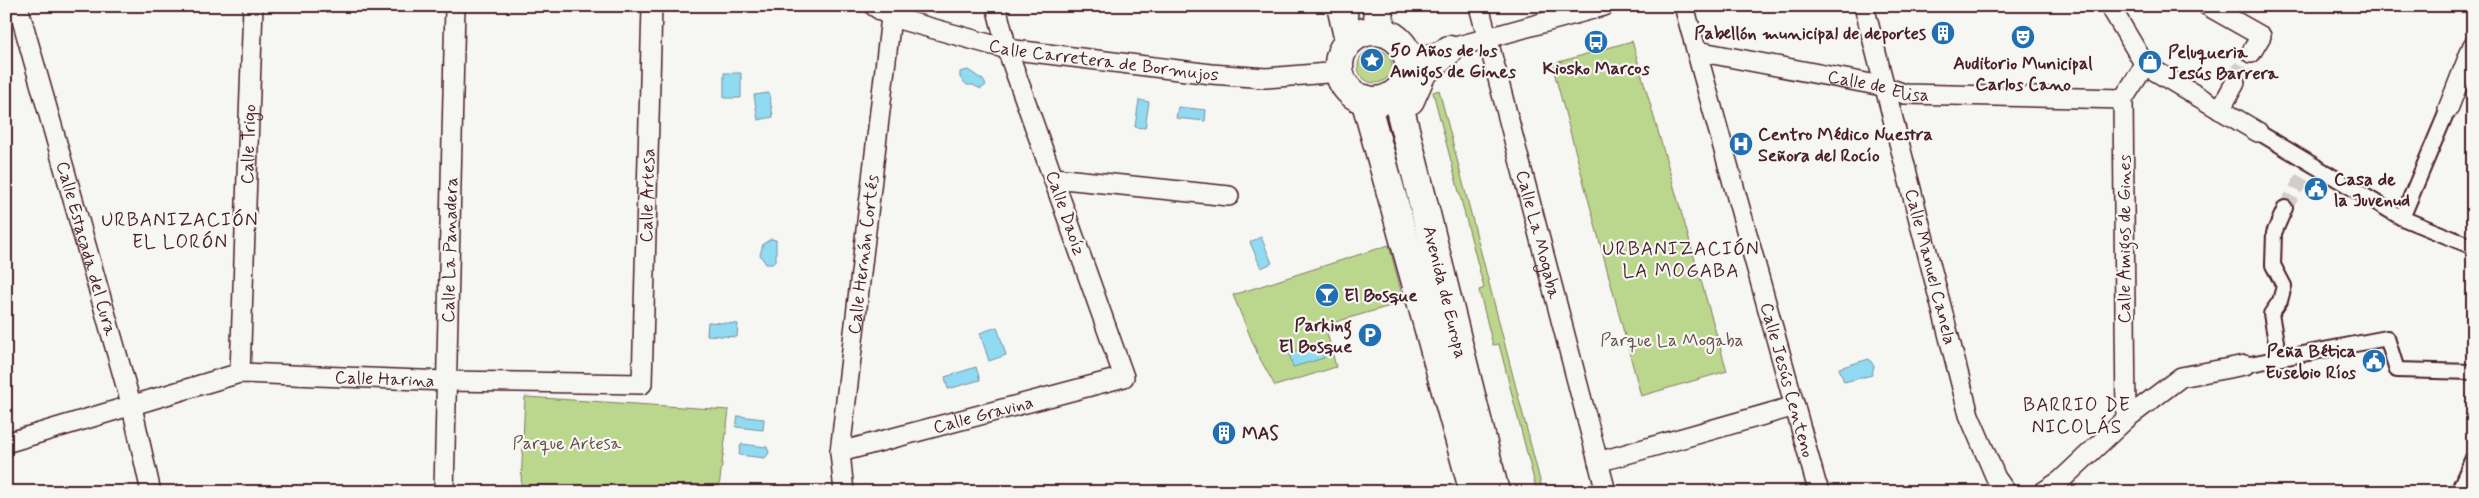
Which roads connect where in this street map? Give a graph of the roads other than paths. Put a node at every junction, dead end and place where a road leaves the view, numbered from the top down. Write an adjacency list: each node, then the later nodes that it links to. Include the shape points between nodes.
1 (18, 6): 49 (street, Calle Estacada del Cura)
2 (253, 6): 44 (street, Calle Trigo)
3 (455, 6): 46 (street, Calle La Panadera)
4 (652, 6): 47 (street, Calle Artesa)
5 (996, 6): 20 (street, Calle Daoíz)
6 (1341, 6): 18 (main road)
7 (1376, 6): 16 (main road)
8 (1479, 6): 17 (street, Calle La Mogaba)
9 (1604, 6): 15 (street)
10 (1684, 6): 22 (street, Calle Jesús Centeno)
11 (1864, 6): 28 (street, Calle Manuel Canela)
12 (2208, 6): 23 (street, via 2261,36)
13 (2112, 7): 25 (street)
14 (880, 10): 20 (street, Calle Carretera de Bormujos); 52 (street, Calle Hernán Cortés)
15 (1555, 13): 17 (street)
16 (1383, 32): 18 (main road, via 1366,32); 24 (main road, via 1400,42)
17 (1487, 38): 21 (street); 54 (street, Calle La Mogaba)
18 (1350, 41): 26 (main road, via 1343,50)
19 (2473, 45): 32 (street)
20 (1007, 49): 26 (street, Calle Carretera de Bormujos, via 1266,78); 36 (street, Calle Daoíz)
21 (1449, 50): 24 (street); 35 (main road, via 1422,73 1410,101)
22 (1697, 50): 28 (street, Calle de Elisa); 48 (street, Calle Jesús Centeno)
23 (2251, 53)
24 (1408, 60): 29 (main road, via 1406,78)
25 (2145, 65): 31 (street); 33 (street)
26 (1340, 72): 30 (main road, via 1348,89)
27 (2234, 83): 33 (street)
28 (1882, 86): 31 (street, Calle de Elisa, via 1905,94); 62 (street, Calle Manuel Canela, via 1969,415 1996,478)
29 (1396, 93): 30 (main road, via 1376,100); 35 (main road, Avenida de Europa)
30 (1365, 99): 58 (main road, Avenida de Europa)
31 (2124, 99): 50 (street, Calle Amigos de Gines)
32 (2448, 109): 39 (street)
33 (2220, 110): 34 (street)
34 (2258, 132): 39 (street)
35 (1407, 139): 59 (main road, Avenida de Europa)
36 (1054, 178): 37 (street); 45 (street, Calle Daoíz)
37 (1229, 196)
38 (2286, 208): 41 (street, via 2274,233 2273,265 2284,286 2272,314)
39 (2402, 218): 40 (street)
40 (2473, 247)
41 (2279, 358): 42 (street); 43 (street, via 2387,338 2397,370)
42 (2245, 365): 50 (street, via 2181,377)
43 (2473, 372)
44 (240, 373): 46 (street, Calle Harina); 49 (street, Calle Harina)
45 (1124, 377): 52 (street, Calle Gravina)
46 (446, 381): 47 (street, Calle Harina); 56 (street, Calle La Panadera)
47 (642, 384)
48 (1795, 406): 54 (street); 61 (street, Calle Jesús Centeno)
49 (132, 407): 51 (street, Calle Harina); 55 (street, Calle Estacada del Cura)
50 (2126, 419): 63 (street, via 2060,481)
51 (6, 443)
52 (840, 452): 57 (street, Calle Hernán Cortés)
53 (2473, 458): 64 (street)
54 (1598, 462): 60 (street, Calle La Mogaba)
55 (151, 492)
56 (444, 492)
57 (844, 492)
58 (1474, 492)
59 (1495, 492)
60 (1606, 492)
61 (1820, 492)
62 (2006, 492)
63 (2043, 492)
64 (2458, 492)

